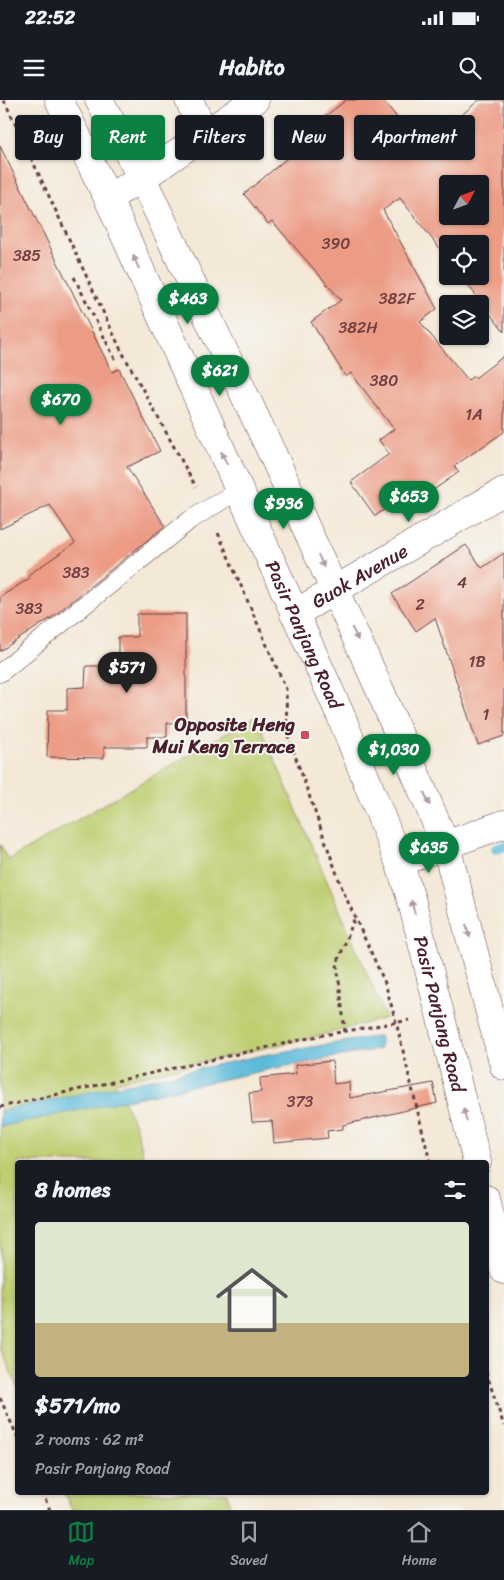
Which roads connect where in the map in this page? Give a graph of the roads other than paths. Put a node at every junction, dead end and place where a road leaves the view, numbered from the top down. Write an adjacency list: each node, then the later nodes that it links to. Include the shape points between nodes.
1 (59, 100): 9 (main road, Pasir Panjang Road)
2 (99, 100): 8 (main road)
3 (189, 100): 5 (main road)
4 (255, 100): 6 (main road)
5 (196, 115)
6 (234, 115)
7 (175, 155): 8 (main road)
8 (142, 178): 9 (main road); 12 (main road, one-way to 12)
9 (108, 198): 10 (main road, Pasir Panjang Road, one-way to 9)
10 (239, 490): 13 (main road, Pasir Panjang Road); 14 (lane, via 190,520)
11 (504, 491): 12 (main road, Guok Avenue)
12 (334, 590): 13 (main road, Guok Avenue); 16 (main road, one-way to 16)
13 (294, 614): 17 (main road, Pasir Panjang Road, via 341,716)
14 (0, 674)
15 (504, 824): 16 (main road)
16 (446, 846): 17 (main road); 18 (main road, one-way to 18)
17 (398, 862): 19 (main road, Pasir Panjang Road, one-way to 17, via 412,902)
18 (504, 1066)
19 (476, 1160)
20 (489, 1210): 21 (main road)
21 (504, 1270)

